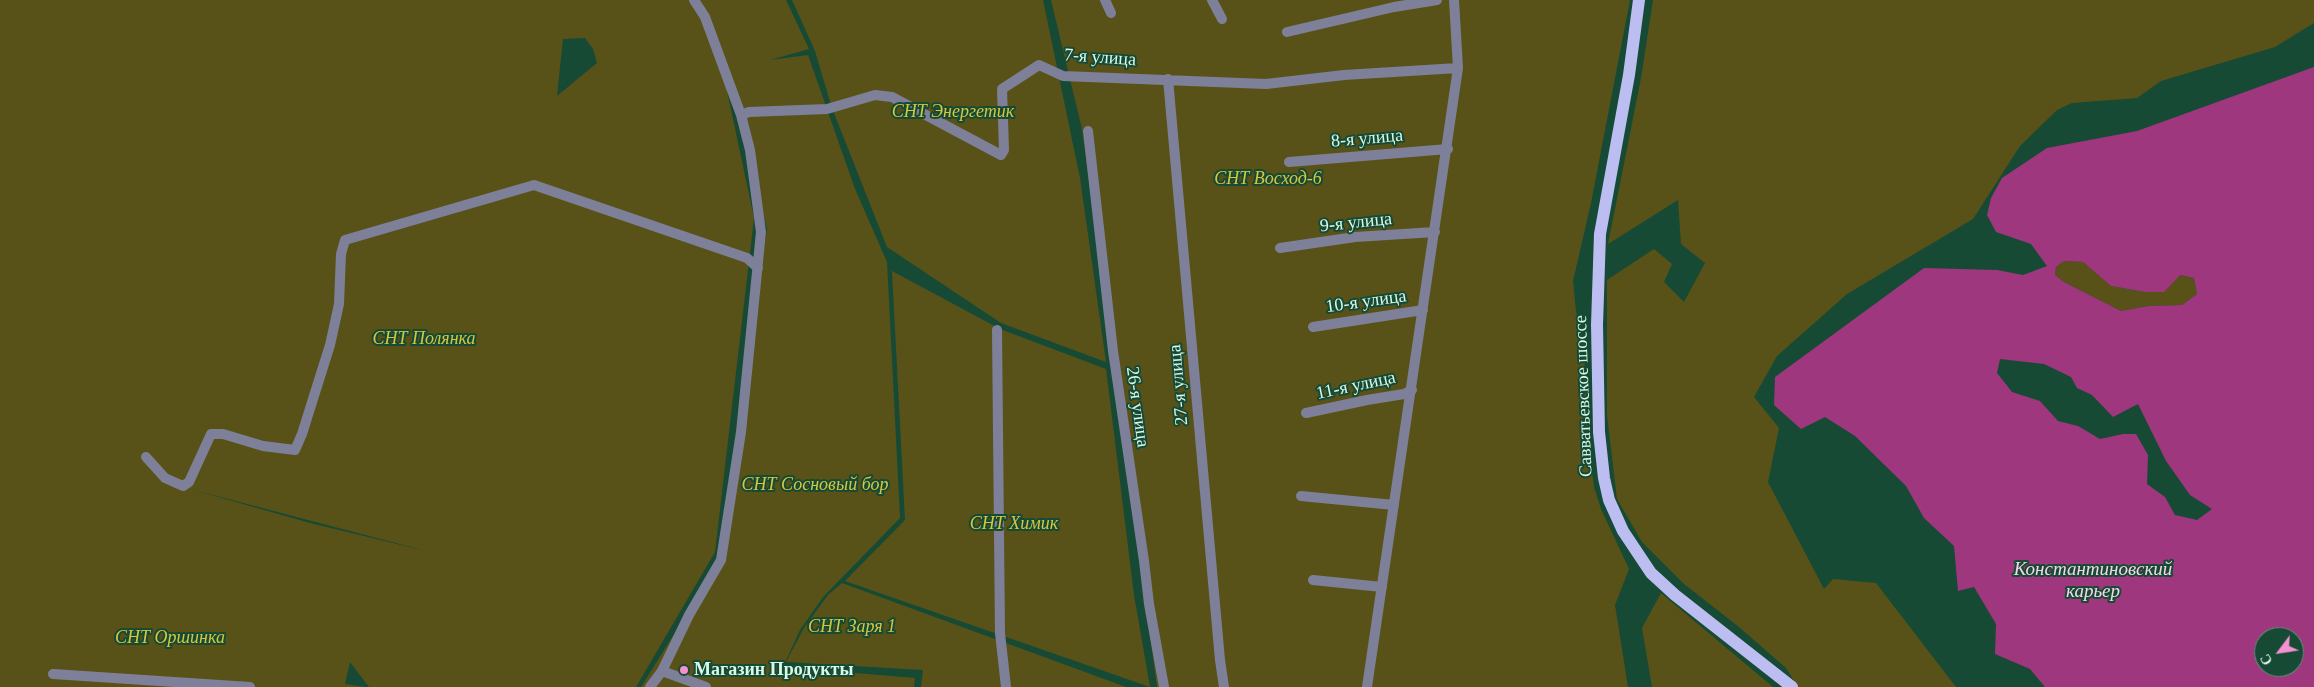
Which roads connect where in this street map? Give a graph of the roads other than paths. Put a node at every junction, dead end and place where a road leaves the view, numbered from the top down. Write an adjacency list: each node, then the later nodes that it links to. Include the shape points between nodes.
1 (694, 0): 12 (street, via 706,17)
2 (1106, 0): 7 (street)
3 (1212, 0): 8 (street)
4 (1437, 0): 9 (street)
5 (1454, 0): 10 (street)
6 (1639, 0): 38 (main road, Савватьевское шоссе, via 1600,234 1597,325 1599,432 1604,478 1613,510 1634,551 1662,584)
7 (1112, 13)
8 (1222, 19)
9 (1287, 32)
10 (1458, 68): 11 (street, 7-я улица, via 1266,84); 14 (street)
11 (1168, 79): 12 (street, 7-я улица, via 1063,76 1039,65 1002,89 1004,150 1001,155 892,97 875,95 827,109); 36 (street, 27-я улица)
12 (741, 115): 18 (street, via 750,150 762,232)
13 (1088, 131): 35 (street, 26-я улица, via 1113,351)
14 (1448, 150): 15 (street, 8-я улица); 16 (street)
15 (1289, 162)
16 (1435, 232): 17 (street, 9-я улица, via 1355,237); 19 (street)
17 (1280, 248)
18 (758, 268): 24 (street, via 747,258 534,185 345,240 336,320 295,450 211,434 189,482 183,486 165,478); 29 (street, via 742,432 721,560 689,614)
19 (1423, 310): 20 (street, 10-я улица); 22 (street)
20 (1313, 327)
21 (997, 330): 34 (street, via 1000,633)
22 (1412, 390): 23 (street, 11-я улица); 26 (street)
23 (1306, 413)
24 (146, 457)
25 (1301, 496): 26 (street)
26 (1394, 504): 28 (street)
27 (1313, 580): 28 (street)
28 (1382, 587): 37 (street)
29 (662, 671): 32 (street); 33 (street)
30 (53, 674): 31 (street)
31 (250, 687)
32 (650, 687)
33 (706, 687)
34 (1006, 687)
35 (1164, 687)
36 (1224, 687)
37 (1367, 687)
38 (1792, 687)

